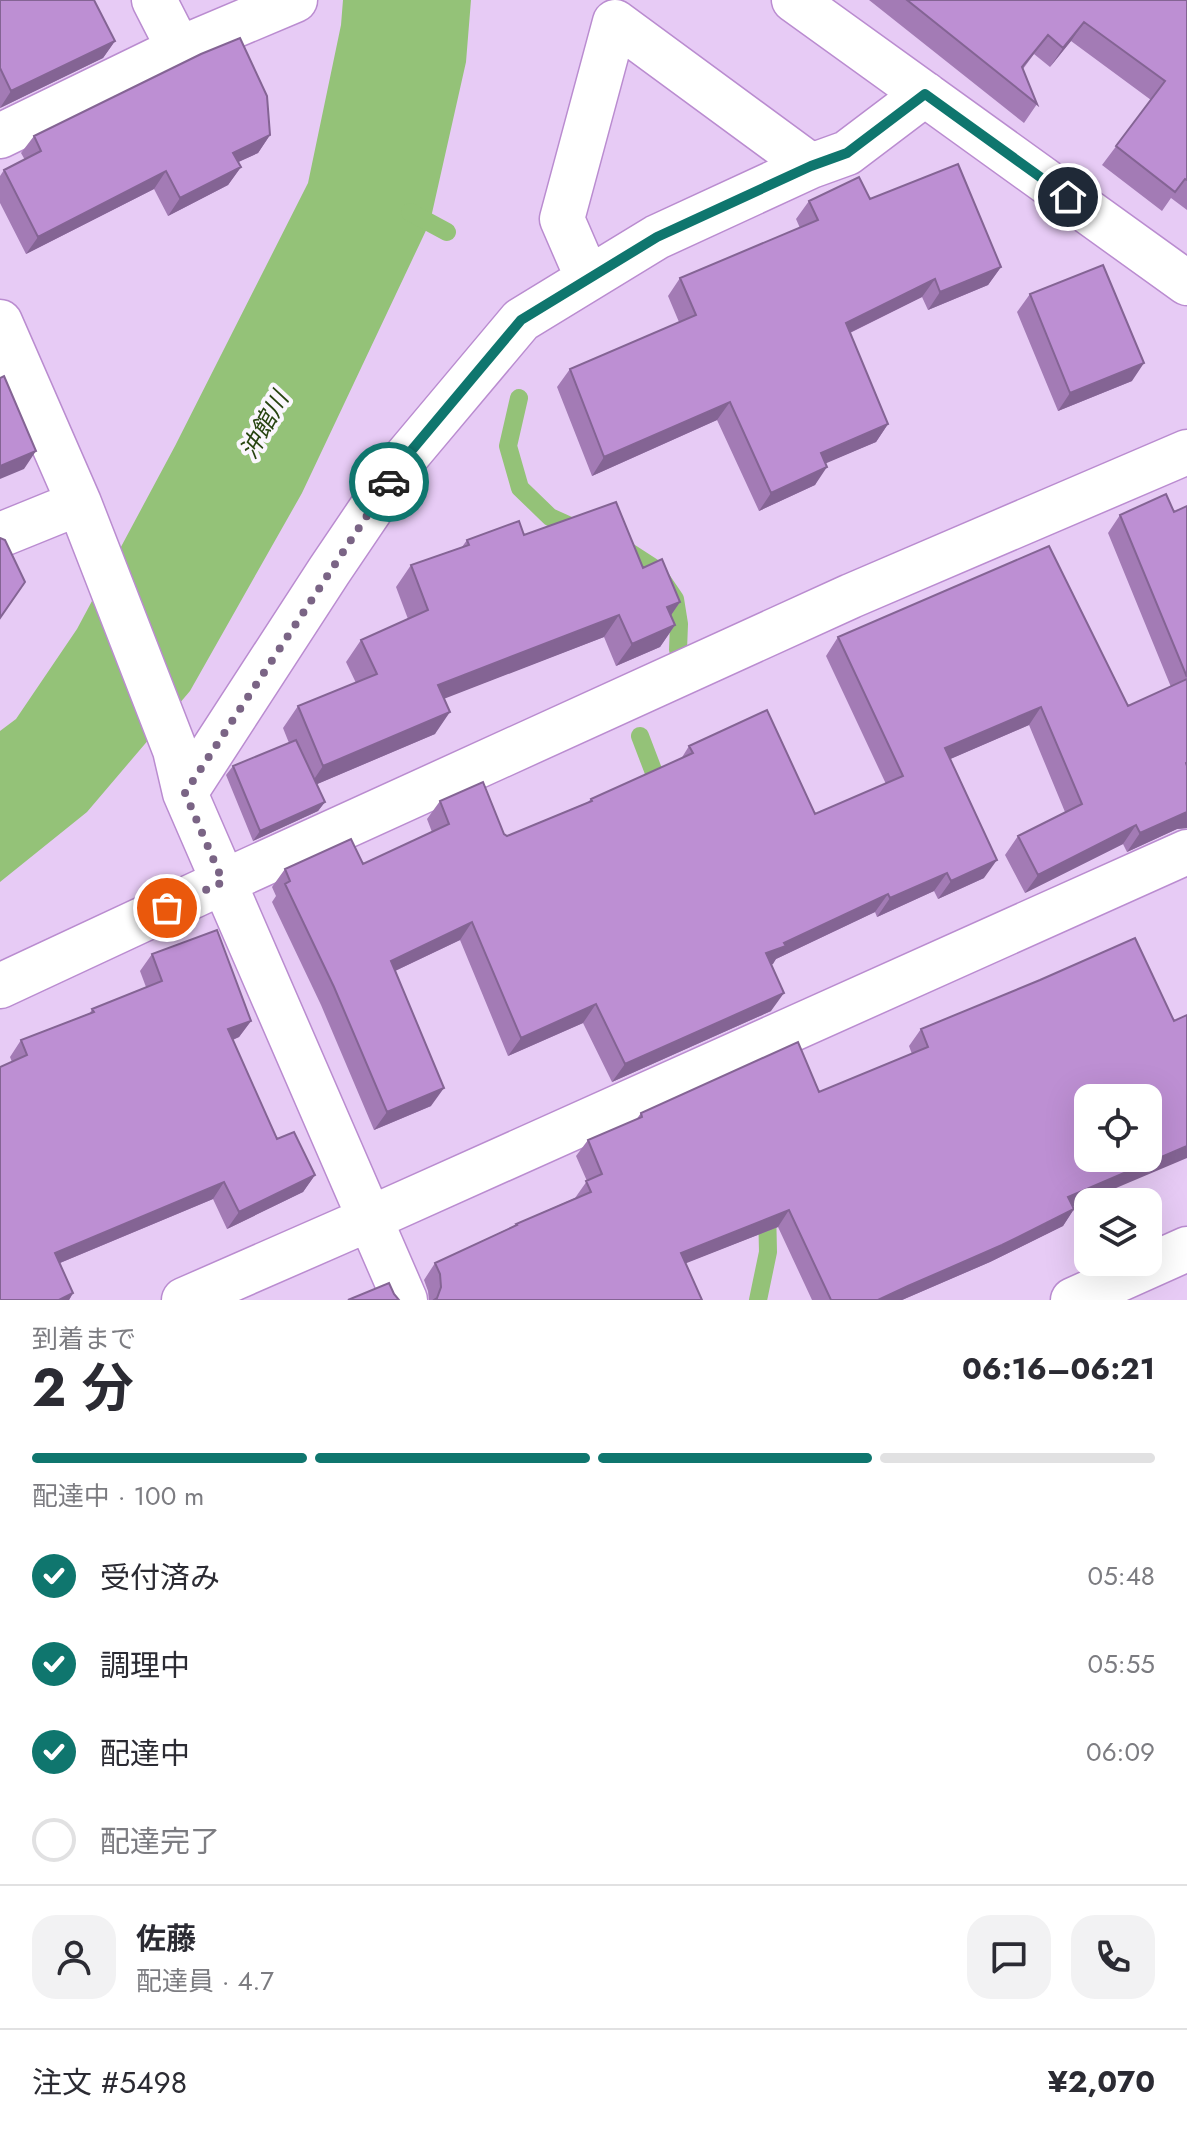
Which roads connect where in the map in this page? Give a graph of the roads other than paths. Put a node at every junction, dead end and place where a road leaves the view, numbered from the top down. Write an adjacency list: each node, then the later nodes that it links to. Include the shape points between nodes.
1 (154, 0): 4 (street)
2 (295, 0): 4 (street)
3 (794, 0): 5 (street)
4 (179, 49): 6 (street)
5 (925, 94): 7 (street, via 847,153); 9 (street)
6 (0, 136)
7 (811, 166): 8 (street, via 657,237); 8 (street, via 615,22 562,219)
8 (588, 279): 14 (street, via 521,320 406,457)
9 (1187, 283)
10 (0, 322): 12 (street)
11 (1187, 452): 16 (street, via 851,596)
12 (86, 523): 13 (street); 14 (street, via 175,750)
13 (0, 535)
14 (185, 793): 16 (street)
15 (1187, 852): 18 (street)
16 (223, 882): 17 (street); 18 (street)
17 (0, 986)
18 (369, 1219): 20 (street); 21 (street)
19 (1187, 1249): 22 (street)
20 (184, 1300)
21 (405, 1300)
22 (1073, 1300)

